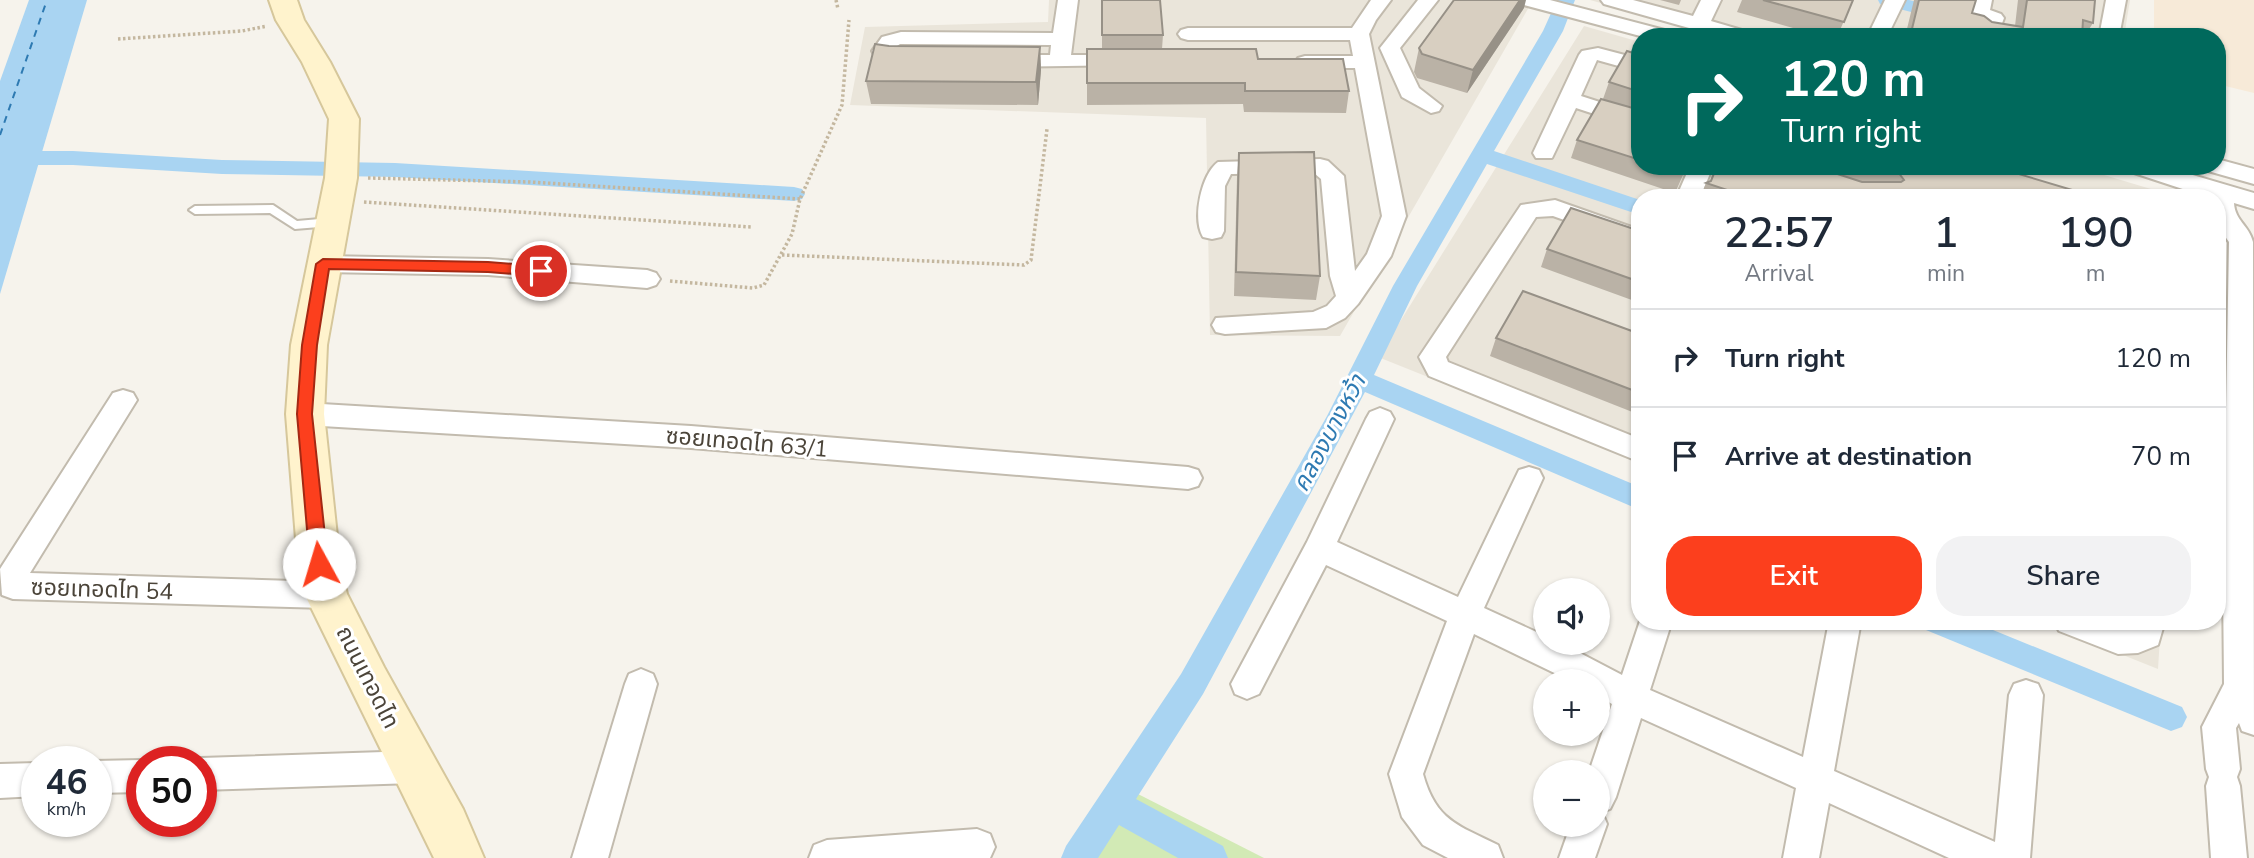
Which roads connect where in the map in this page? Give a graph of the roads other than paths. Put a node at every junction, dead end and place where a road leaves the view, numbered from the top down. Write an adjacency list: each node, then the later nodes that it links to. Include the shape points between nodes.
1 (1068, 0): 18 (street)
2 (1381, 0): 19 (street, via 1366,19)
3 (1428, 0): 19 (street)
4 (1611, 0): 11 (street)
5 (1711, 0): 11 (street)
6 (1982, 0): 12 (street, via 1980,13)
7 (2116, 0): 16 (street)
8 (1536, 2): 13 (street)
9 (1891, 8): 15 (street)
10 (287, 10): 32 (main road, ถนนเทอดไท, via 344,119)
11 (1699, 25): 14 (street)
12 (1995, 25)
13 (1636, 28)
14 (1710, 28)
15 (1881, 28)
16 (2111, 28)
17 (1188, 34): 19 (street)
18 (1063, 39): 20 (street, via 898,38 882,51 893,61); 22 (street)
19 (1370, 48): 24 (street); 27 (street, via 1410,92); 42 (street, via 1394,216 1379,257)
20 (935, 61)
21 (990, 61): 22 (street)
22 (1060, 61): 23 (street)
23 (1143, 61)
24 (1281, 62)
25 (1631, 63): 26 (street, via 1589,55)
26 (1570, 99): 28 (street); 29 (street)
27 (1431, 106)
28 (1631, 119)
29 (1544, 153)
30 (2167, 175): 33 (street)
31 (2222, 175): 37 (street)
32 (338, 186): 35 (lane, via 295,225 273,209); 40 (main road, ถนนเทอดไท)
33 (2214, 189)
34 (2226, 196): 37 (street)
35 (195, 210)
36 (2226, 218): 37 (street)
37 (2250, 218): 44 (street)
38 (1212, 231): 42 (street, via 1215,177 1221,170 1320,166 1332,176)
39 (1631, 236): 48 (street, via 1555,208 1529,210 1432,357 1438,369)
40 (323, 264): 41 (street, via 488,267); 46 (main road, ถนนเทอดไท, via 309,345)
41 (647, 279)
42 (1349, 298): 43 (street, via 1336,312 1317,321)
43 (1225, 326)
44 (2248, 331): 51 (street)
45 (122, 400): 54 (street, ซอยเทอดไท 54, via 9,581 13,586)
46 (304, 414): 49 (street, ซอยเทอดไท 63/1, via 691,437); 54 (main road, ถนนเทอดไท, via 319,564)
47 (1380, 419): 52 (street)
48 (1631, 448)
49 (1188, 478)
50 (1529, 478): 55 (street)
51 (2228, 541): 53 (street)
52 (1319, 548): 55 (street); 61 (street)
53 (2228, 577): 62 (street)
54 (327, 595): 67 (main road, ถนนเทอดไท)
55 (1465, 615): 64 (street, via 1560,658); 77 (street, via 1406,774 1414,805 1436,833)
56 (1653, 630): 64 (street)
57 (1843, 630): 69 (street)
58 (2092, 630): 59 (street, via 2120,641 2138,641)
59 (2148, 630)
60 (641, 684): 75 (street)
61 (1247, 684)
62 (2241, 686): 65 (street); 82 (street, via 2219,727)
63 (2026, 695): 81 (street)
64 (1631, 697): 66 (street); 69 (street)
65 (2254, 720)
66 (1610, 761)
67 (414, 767): 68 (street); 74 (main road, ถนนเทอดไท)
68 (217, 773)
69 (1816, 779): 79 (street); 80 (street)
70 (21, 780): 71 (street)
71 (0, 781)
72 (1584, 837): 78 (street)
73 (977, 847): 76 (street)
74 (459, 858)
75 (590, 858)
76 (827, 858)
77 (1485, 858)
78 (1577, 858)
79 (1801, 858)
80 (1990, 858)
81 (2012, 858)
82 (2229, 858)

